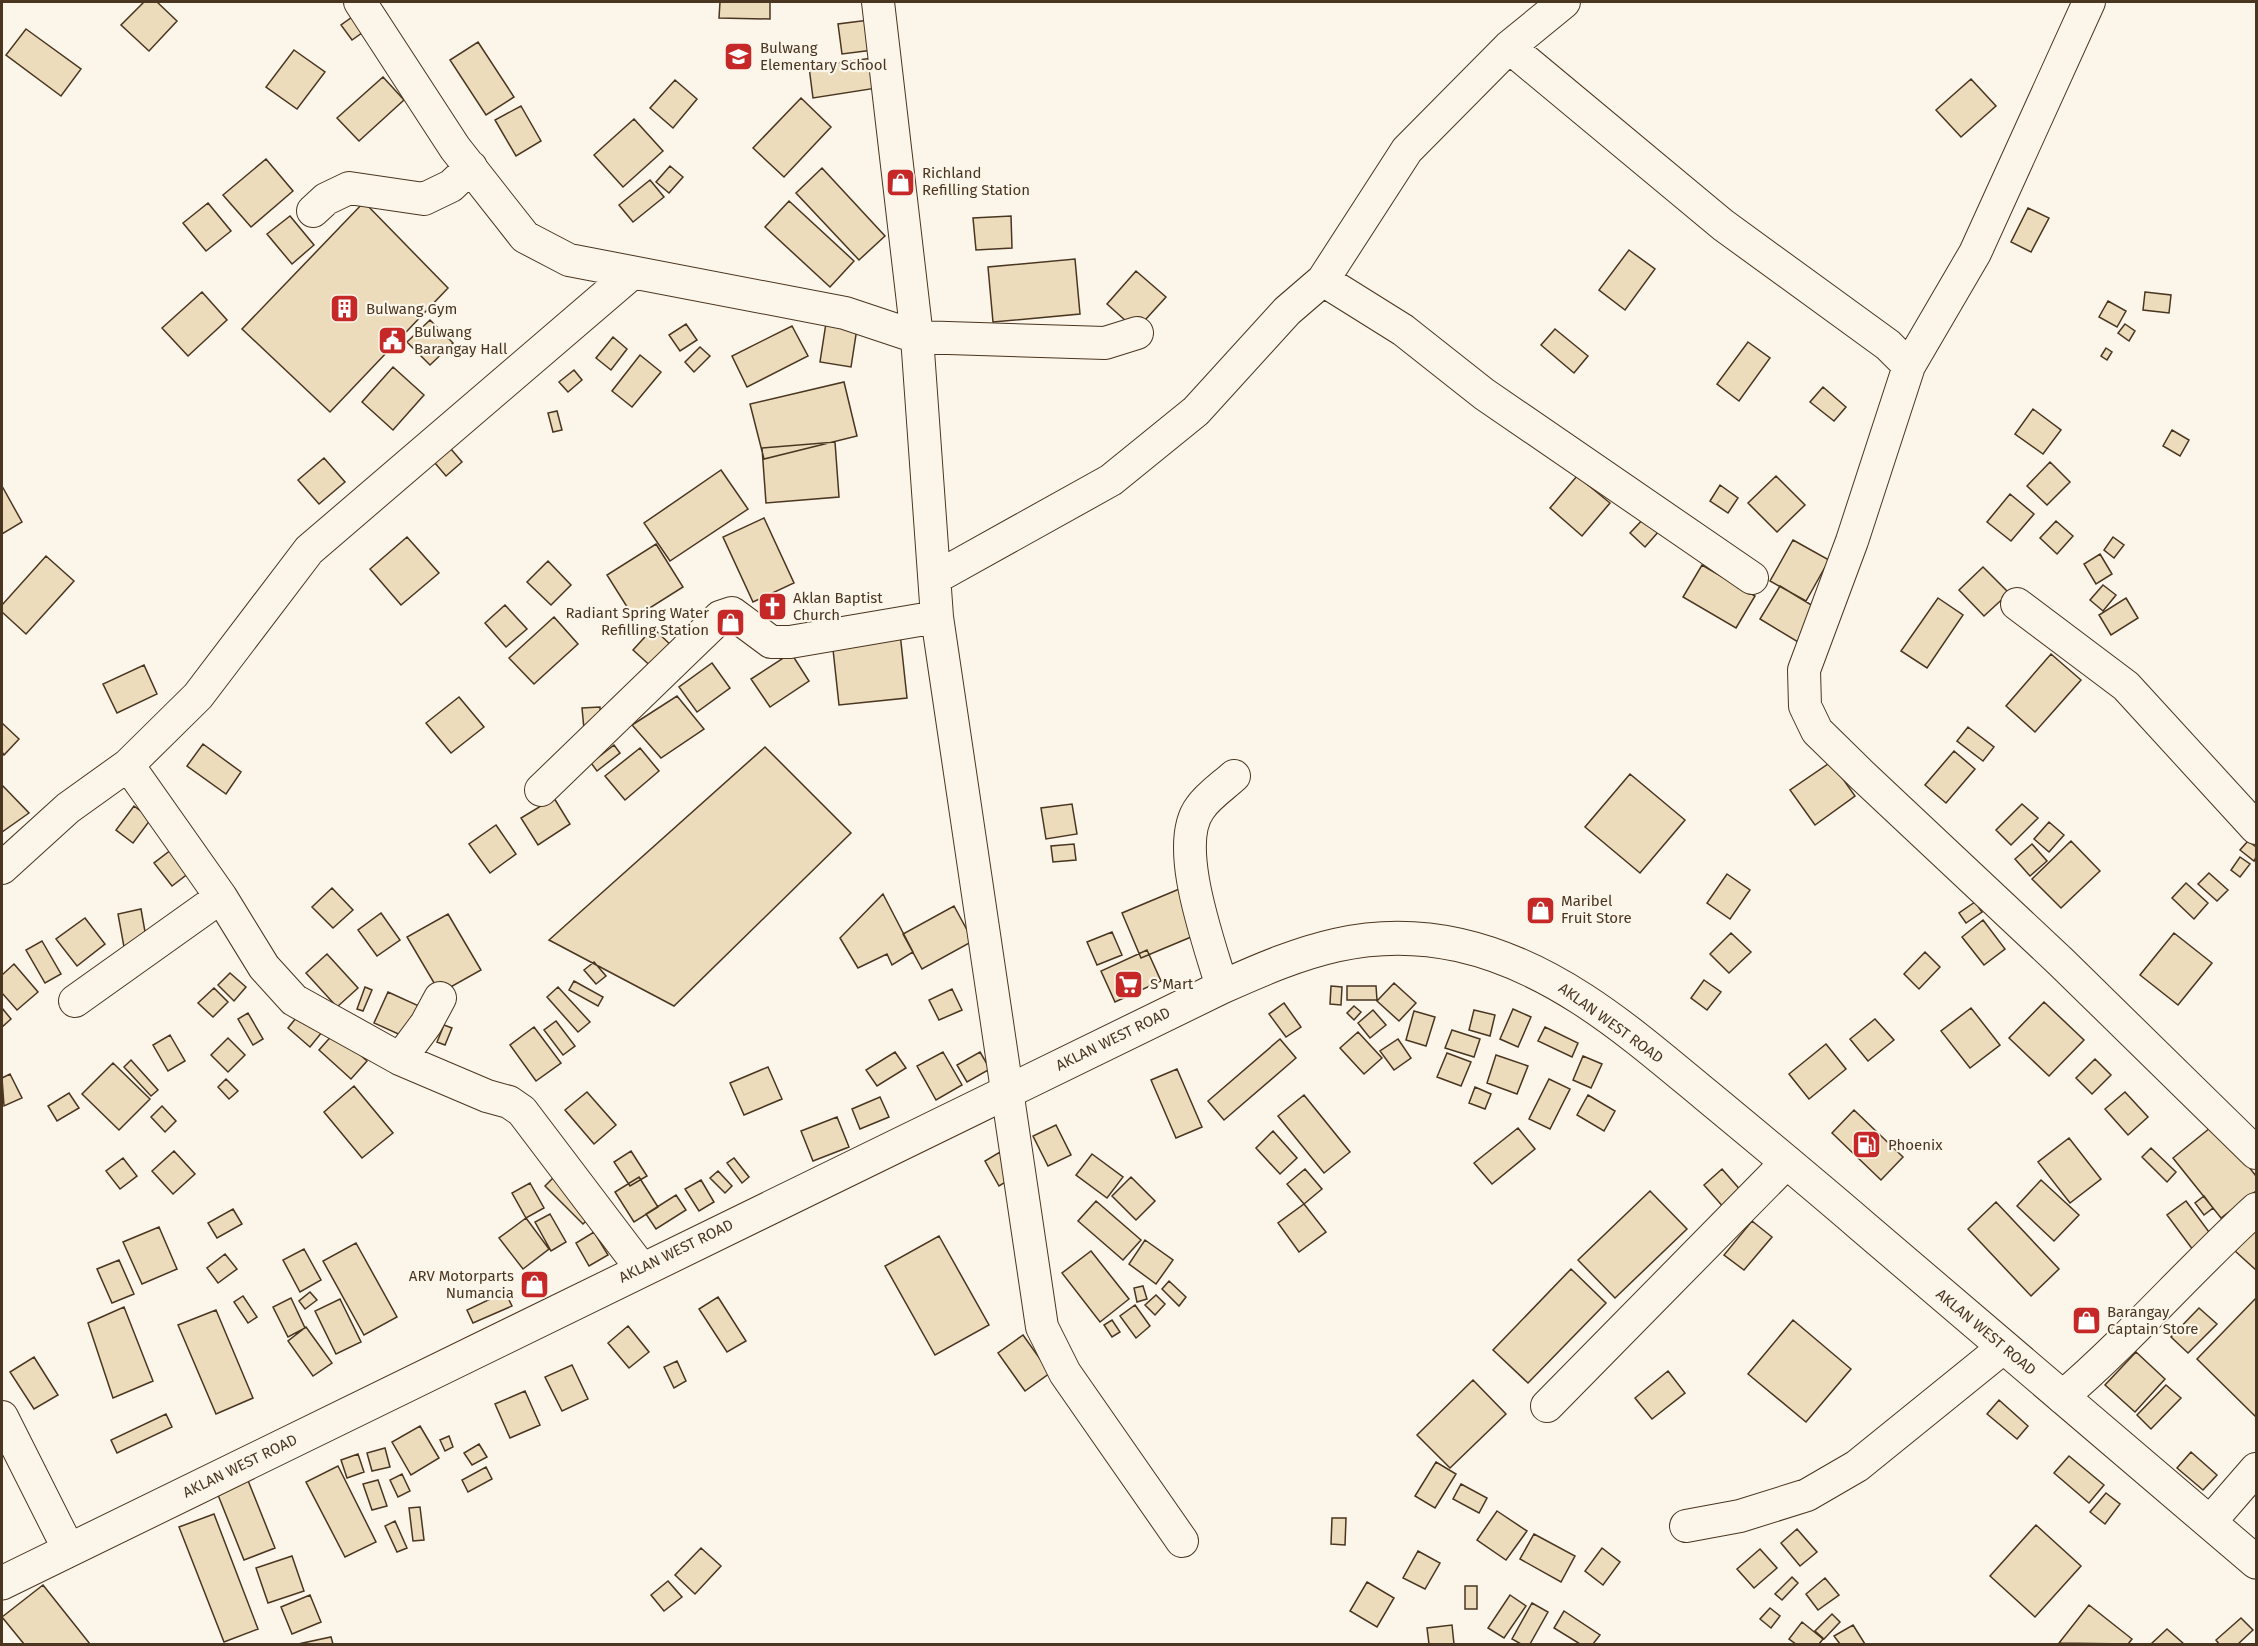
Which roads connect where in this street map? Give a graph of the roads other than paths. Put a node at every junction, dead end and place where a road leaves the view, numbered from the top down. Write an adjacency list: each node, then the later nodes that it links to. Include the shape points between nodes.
1 (360, 2): 6 (street)
2 (878, 2): 11 (street)
3 (1564, 2): 5 (street)
4 (2089, 2): 12 (street, via 1975,253)
5 (1509, 47): 9 (street, via 1407,150); 12 (street, via 1723,225 1888,345)
6 (471, 167): 7 (street, via 451,186 424,200 349,188 326,199); 8 (street, via 525,237 569,260)
7 (313, 211)
8 (632, 273): 11 (street, via 845,313); 17 (street, via 309,550 198,696)
9 (1323, 280): 13 (street, via 1287,311 1196,411 1111,480); 14 (street, via 1403,330 1484,394)
10 (1137, 333): 11 (street, via 1105,343)
11 (917, 337): 13 (street)
12 (1909, 366): 28 (street, via 1852,541 1804,670 1805,706 1817,731)
13 (934, 578): 16 (street)
14 (1752, 578)
15 (2017, 604): 20 (street, via 2126,686)
16 (937, 617): 19 (street, via 790,642 771,642 732,613 720,617); 27 (street)
17 (128, 765): 21 (street, via 68,807); 22 (street)
18 (1234, 776): 23 (street, via 1199,808 1188,846 1194,887)
19 (541, 790)
20 (2256, 828)
21 (2, 868)
22 (221, 897): 25 (street); 26 (street, via 264,967 294,1000)
23 (1222, 987): 27 (main road, AKLAN WEST ROAD); 29 (main road, AKLAN WEST ROAD, via 1310,950 1356,940 1404,938 1459,945 1537,973 1576,994 1633,1034)
24 (440, 998): 26 (street)
25 (75, 1000)
26 (400, 1059): 31 (street, via 509,1102 522,1111)
27 (1008, 1089): 31 (main road, AKLAN WEST ROAD); 39 (street, via 1042,1327 1065,1373)
28 (2256, 1153)
29 (1787, 1162): 32 (main road, AKLAN WEST ROAD); 34 (street)
30 (2256, 1209): 33 (street, via 2113,1353)
31 (642, 1268): 40 (main road, AKLAN WEST ROAD)
32 (2004, 1347): 33 (main road, AKLAN WEST ROAD); 38 (street, via 1857,1466 1807,1495 1740,1516)
33 (2062, 1397): 37 (main road, AKLAN WEST ROAD)
34 (1547, 1406)
35 (2, 1417): 40 (street)
36 (2256, 1469): 37 (street)
37 (2210, 1522): 41 (main road, AKLAN WEST ROAD)
38 (1686, 1526)
39 (1182, 1541)
40 (69, 1550): 42 (main road, AKLAN WEST ROAD)
41 (2256, 1562)
42 (2, 1583)

